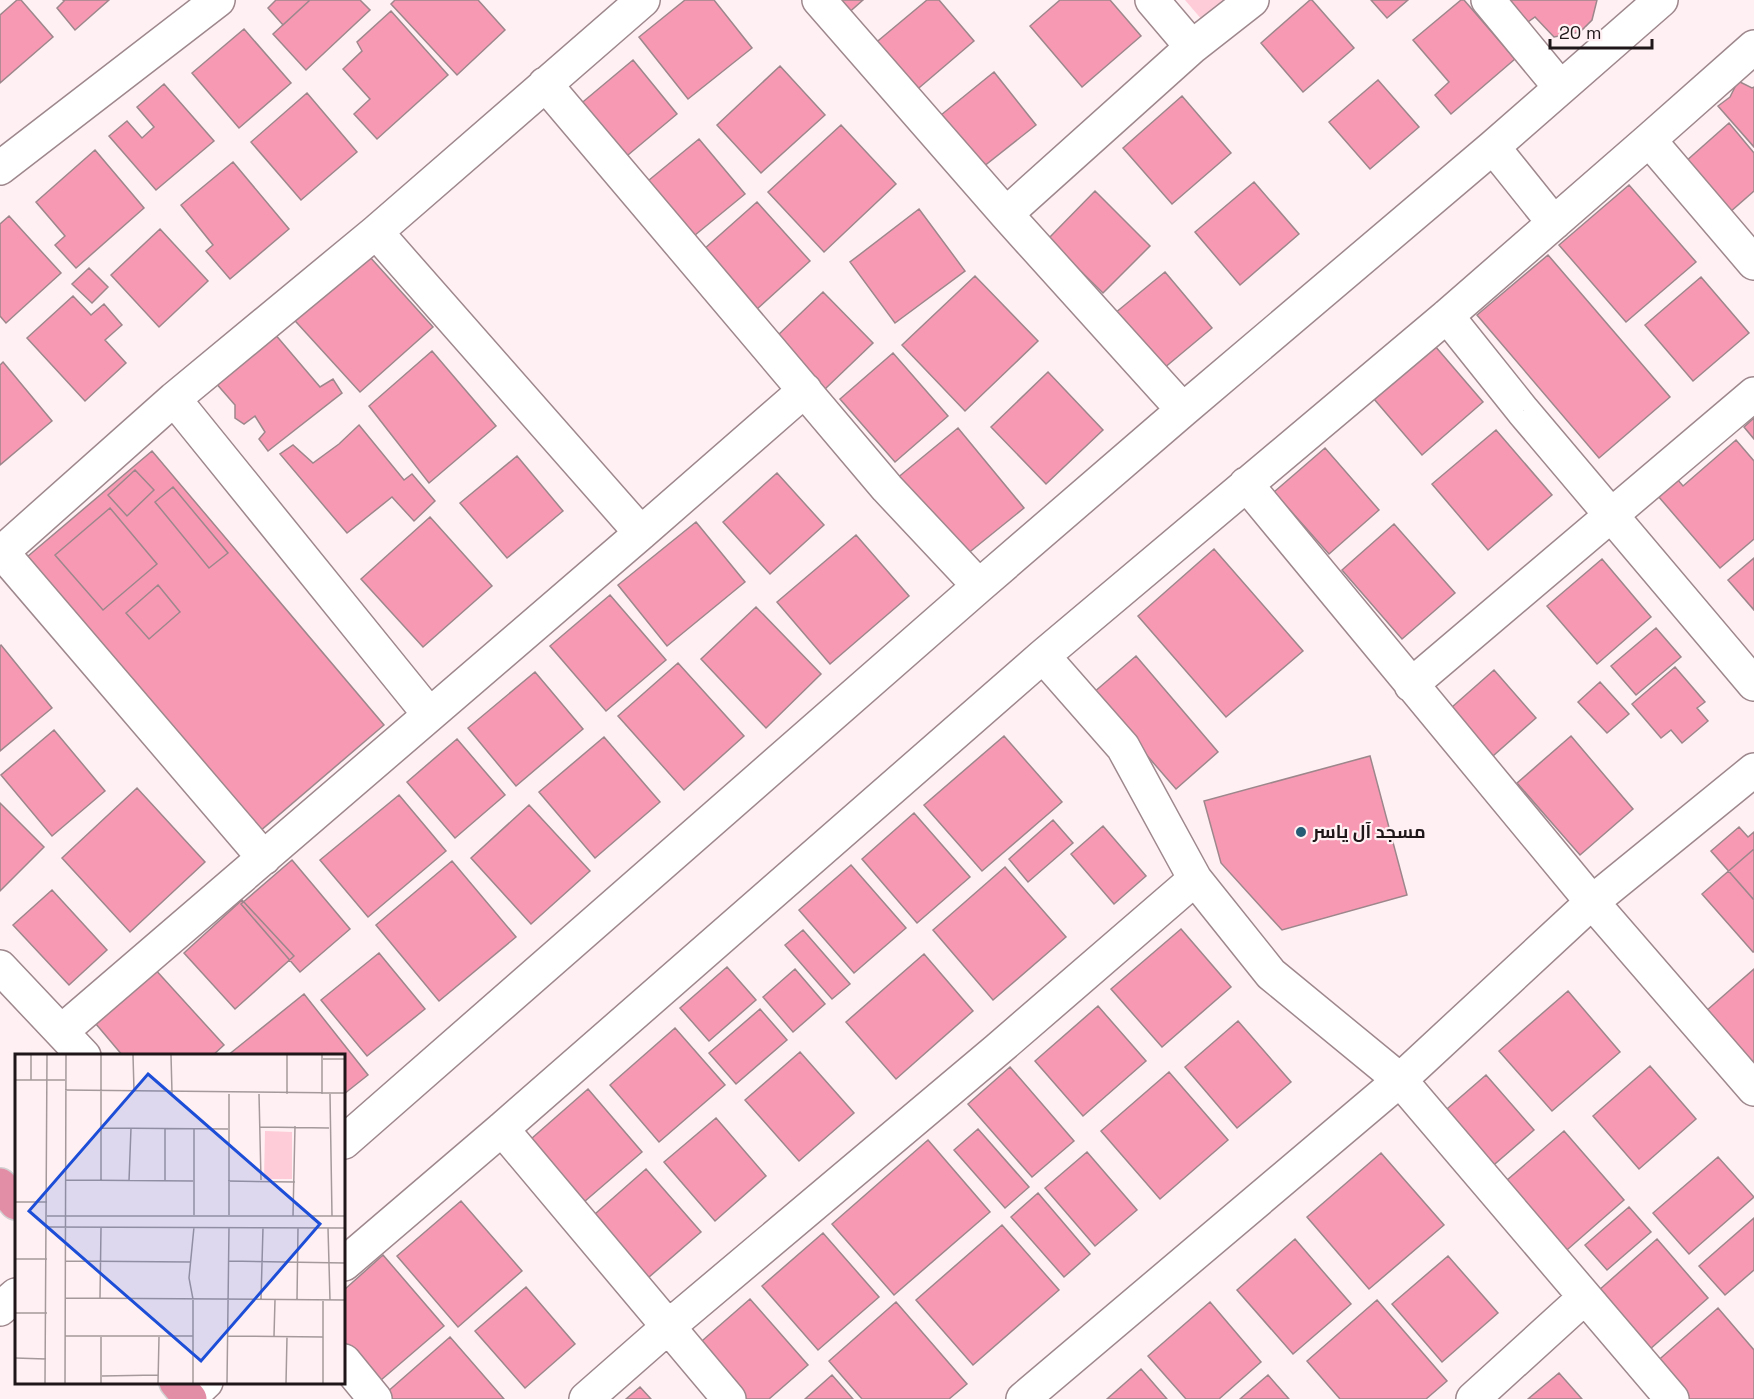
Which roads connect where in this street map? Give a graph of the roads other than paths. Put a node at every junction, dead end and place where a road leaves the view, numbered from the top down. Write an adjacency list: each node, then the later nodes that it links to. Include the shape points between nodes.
1 (218, 0): 14 (street)
2 (644, 0): 10 (street)
3 (819, 0): 15 (street)
4 (1152, 0): 9 (street)
5 (1252, 0): 9 (street)
6 (1488, 0): 11 (street)
7 (1661, 0): 11 (street)
8 (1754, 46): 12 (street)
9 (1192, 47): 15 (street)
10 (545, 84): 17 (street); 20 (street)
11 (1560, 87): 13 (street)
12 (1649, 140): 16 (street); 18 (street)
13 (1493, 147): 16 (street); 23 (street)
14 (0, 168)
15 (1006, 214): 23 (street)
16 (1554, 223): 19 (street)
17 (376, 232): 22 (street); 26 (street)
18 (1754, 263)
19 (1447, 316): 24 (street); 25 (street)
20 (804, 390): 26 (street); 28 (street, via 887,488)
21 (1754, 394): 25 (street)
22 (174, 399): 27 (street); 32 (street)
23 (1183, 410): 28 (street)
24 (1246, 484): 29 (street); 31 (street)
25 (1610, 515): 30 (street); 31 (street)
26 (642, 533): 32 (street)
27 (1, 551): 34 (street)
28 (979, 586): 43 (street)
29 (1043, 656): 35 (street, via 1123,747); 42 (street)
30 (1754, 684)
31 (1411, 685): 36 (street)
32 (429, 714): 34 (street)
33 (1754, 770): 36 (street)
34 (264, 858): 38 (street)
35 (1195, 879): 40 (street, via 1271,974); 50 (street)
36 (1592, 902): 40 (street); 41 (street)
37 (0, 967): 38 (street)
38 (62, 1031): 39 (street)
39 (82, 1054)
40 (1400, 1080): 48 (street); 55 (street)
41 (1754, 1089)
42 (502, 1129): 46 (street); 50 (street)
43 (345, 1141)
44 (0, 1185): 45 (highway)
45 (15, 1202)
46 (345, 1263)
47 (15, 1296): 49 (street)
48 (1584, 1298): 56 (street); 57 (street)
49 (0, 1309)
50 (668, 1327): 53 (street); 54 (street)
51 (345, 1362): 52 (street)
52 (375, 1399)
53 (586, 1399)
54 (729, 1399)
55 (1023, 1399)
56 (1473, 1399)
57 (1672, 1399)

